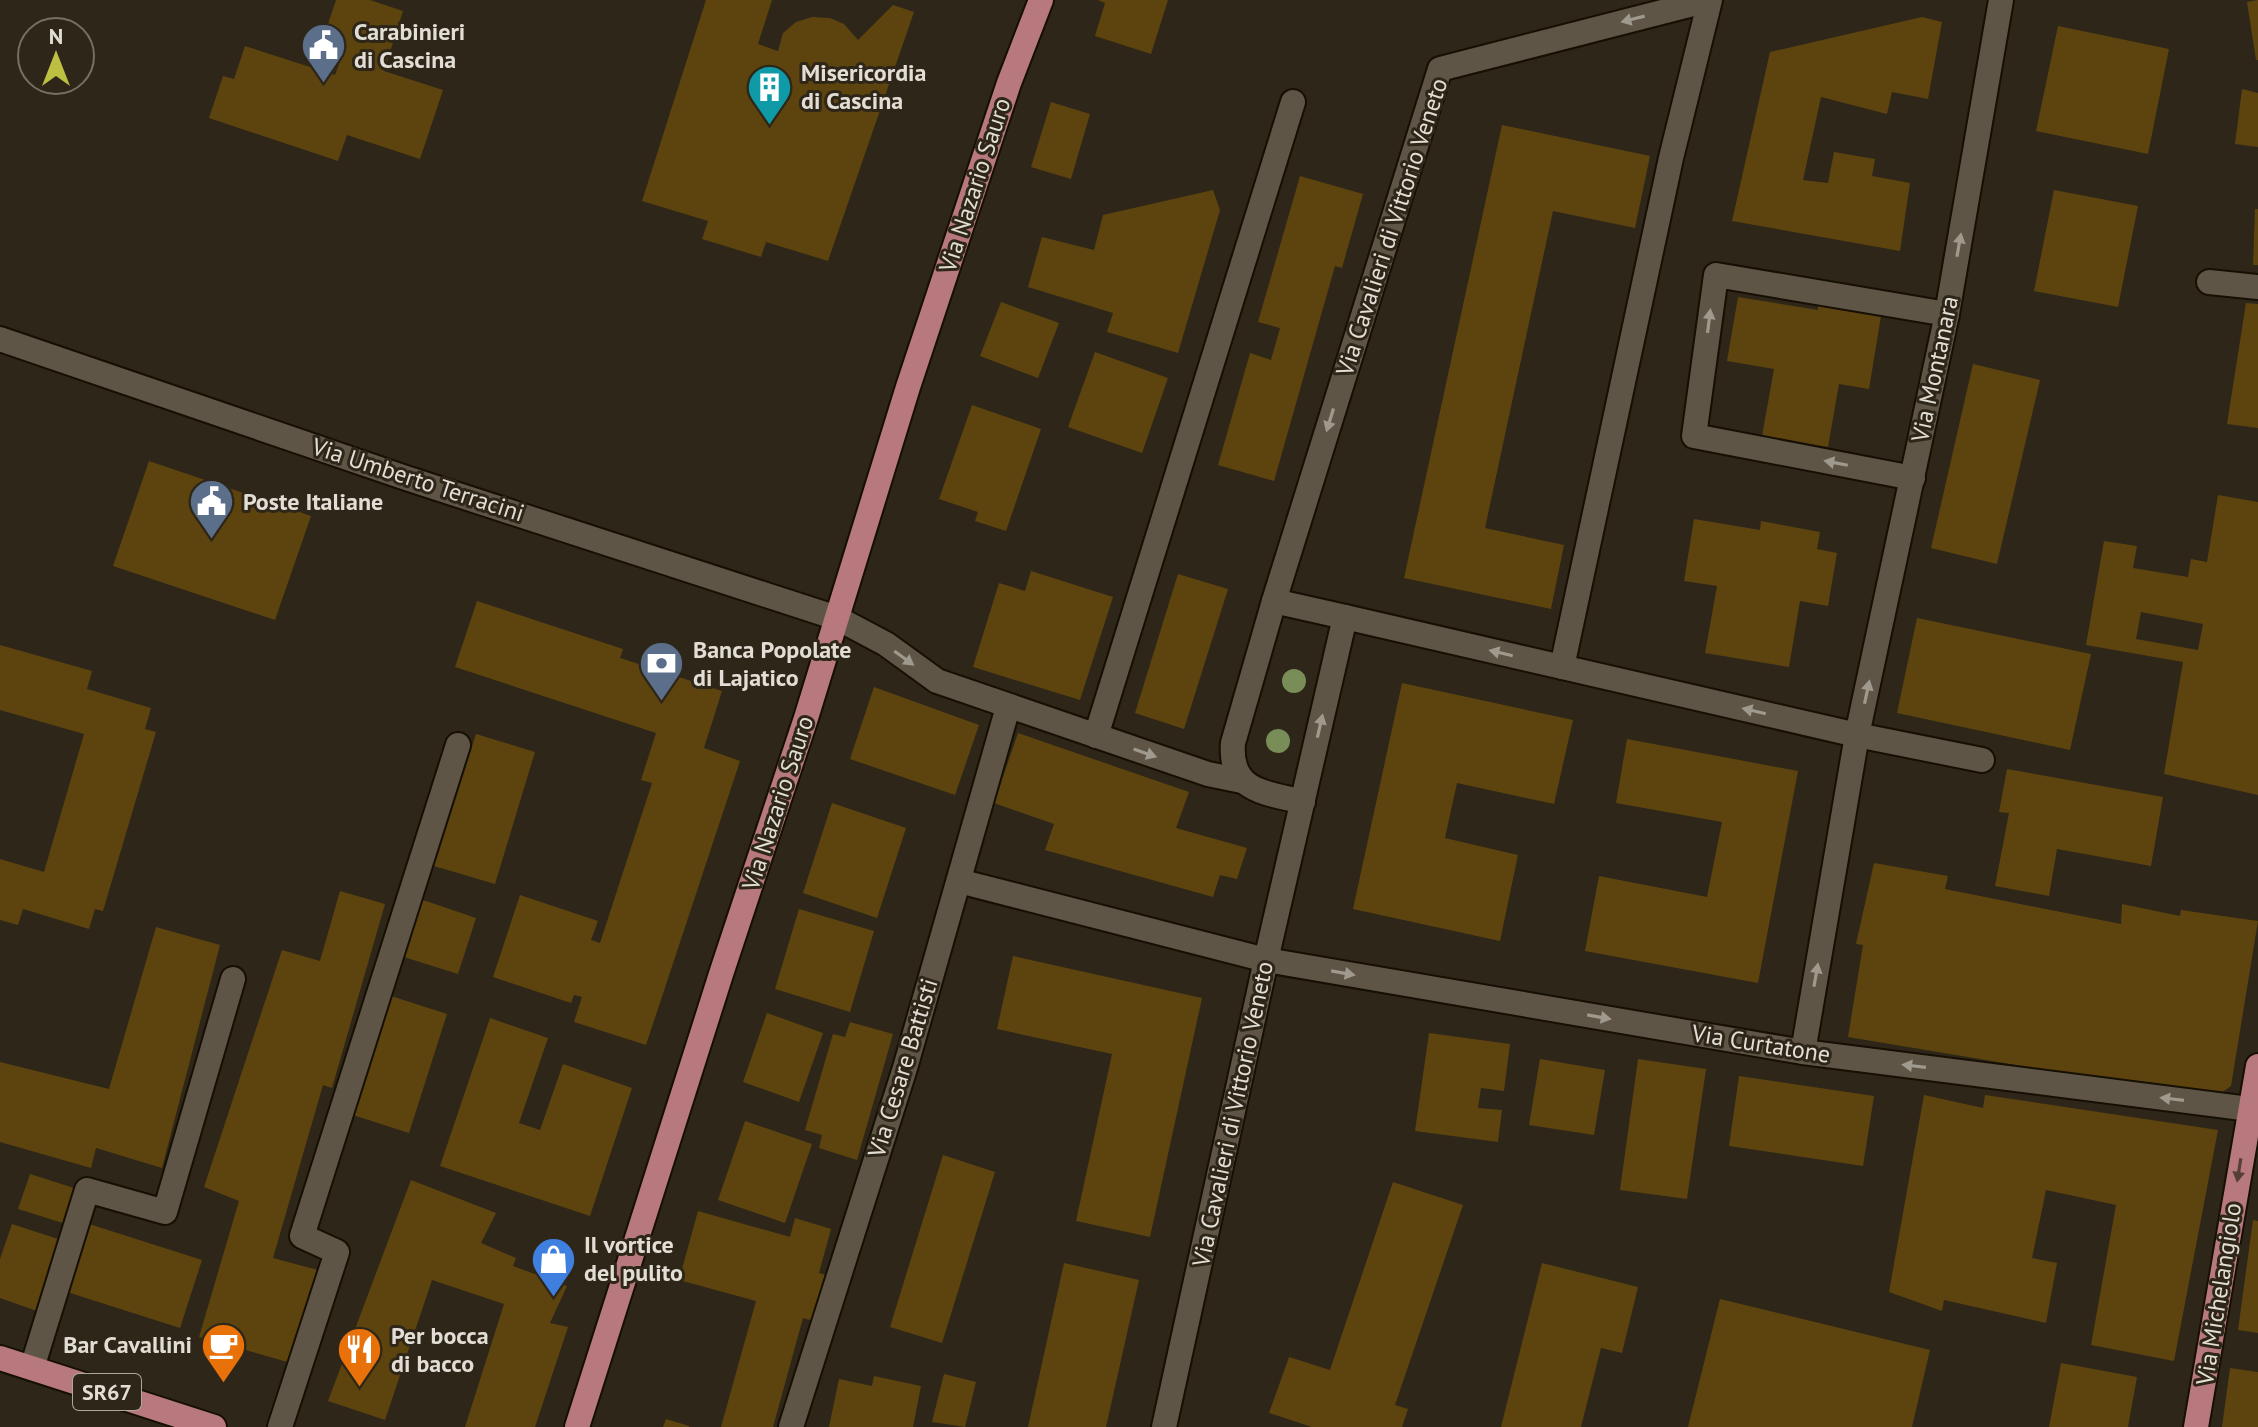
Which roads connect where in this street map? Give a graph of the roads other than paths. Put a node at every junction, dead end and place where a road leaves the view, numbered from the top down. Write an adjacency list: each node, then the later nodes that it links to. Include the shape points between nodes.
1 (1041, 0): 12 (main road, Via Nazario Sauro, via 913,373)
2 (1710, 0): 10 (street, Via Cavalieri di Vittorio Veneto, one-way to 10, via 1440,69); 13 (street)
3 (2001, 0): 7 (street, Via Montanara, one-way to 3)
4 (1293, 102): 16 (street)
5 (2209, 282): 6 (street)
6 (2258, 287)
7 (1947, 314): 9 (street, Via Montanara); 9 (street, one-way to 7, via 1694,436 1716,275)
8 (1, 344): 12 (street, Via Umberto Terracini)
9 (1913, 478): 15 (street, Via Montanara, one-way to 9)
10 (1274, 601): 11 (street); 19 (street, Via Cavalieri di Vittorio Veneto, via 1233,743 1234,769)
11 (1345, 617): 13 (street, one-way to 11); 20 (street, Via Cavalieri di Vittorio Veneto, one-way to 11)
12 (837, 618): 14 (street, one-way to 14, via 886,644 937,681); 29 (main road, Via Nazario Sauro)
13 (1562, 667): 15 (street, one-way to 13)
14 (1008, 707): 16 (street); 21 (street, Via Cesare Battisti)
15 (1857, 735): 18 (street); 24 (street, Via Montanara, one-way to 15)
16 (1096, 736): 19 (street, one-way to 19)
17 (458, 745): 31 (street, via 302,1236 337,1252)
18 (1982, 760)
19 (1242, 781): 20 (street)
20 (1303, 802): 22 (street, Via Cavalieri di Vittorio Veneto)
21 (959, 881): 22 (street, Via Curtatone); 32 (street, Via Cesare Battisti)
22 (1266, 960): 24 (street, Via Curtatone, one-way to 24); 33 (street, Via Cavalieri di Vittorio Veneto)
23 (233, 979): 28 (street, via 165,1212 87,1190)
24 (1803, 1052): 26 (street, Via Curtatone, one-way to 24)
25 (2258, 1066): 26 (main road, Via Michelangiolo)
26 (2254, 1110): 34 (main road, Via Michelangiolo, one-way to 34)
27 (0, 1358): 28 (main road, SR67)
28 (32, 1368): 30 (main road, SR67)
29 (578, 1426)
30 (214, 1427)
31 (280, 1427)
32 (791, 1427)
33 (1164, 1427)
34 (2196, 1427)

